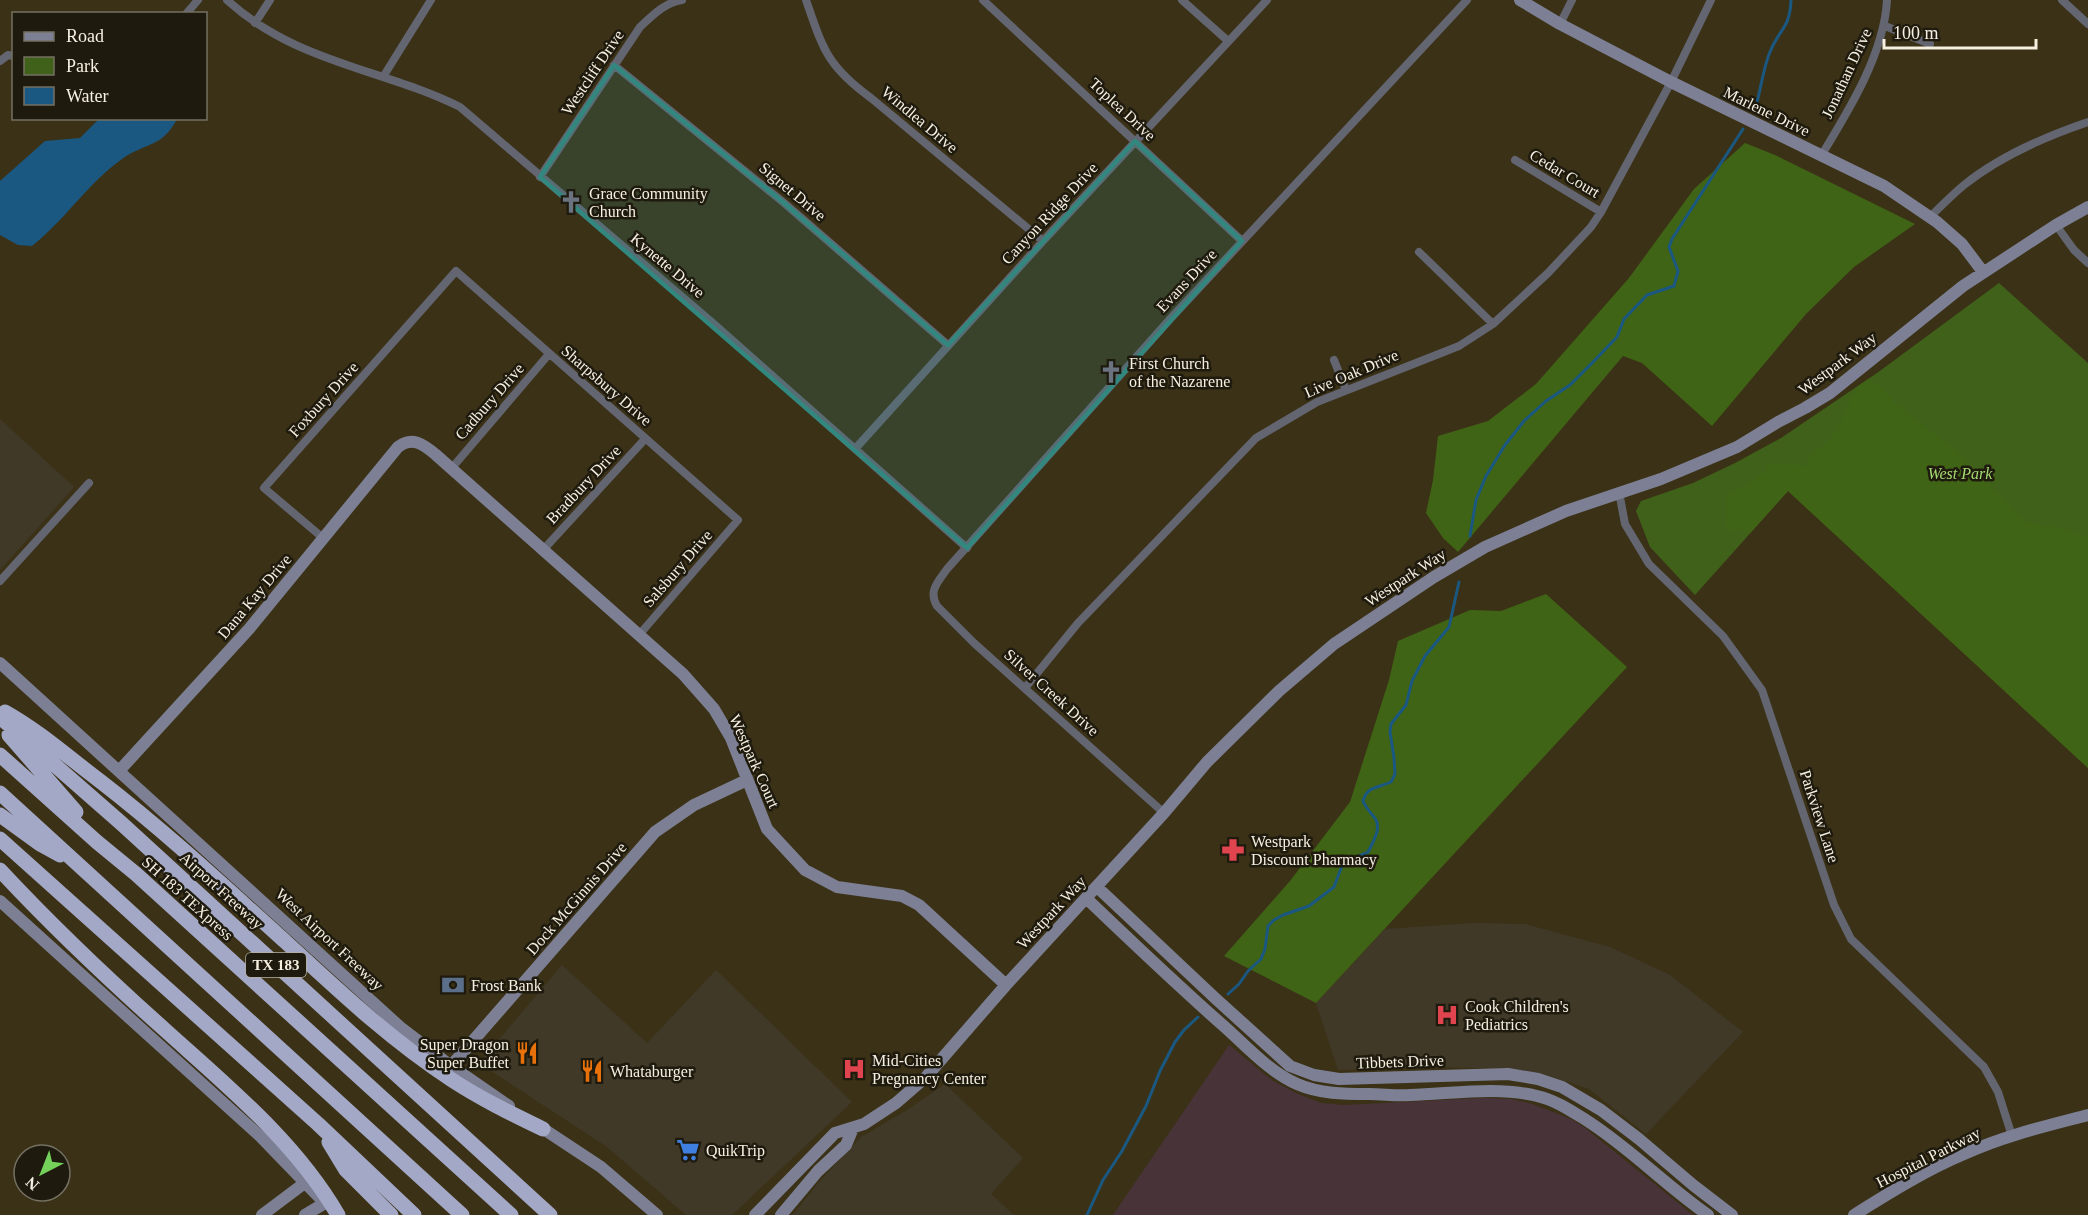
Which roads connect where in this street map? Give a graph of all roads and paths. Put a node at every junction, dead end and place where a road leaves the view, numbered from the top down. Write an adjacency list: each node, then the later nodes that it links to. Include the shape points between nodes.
1 (198, 0): 16 (street)
2 (227, 0): 17 (street, Kynette Drive)
3 (270, 0): 17 (street)
4 (431, 0): 24 (street)
5 (682, 0): 23 (street, Westcliff Drive, via 657,11 640,27)
6 (806, 0): 35 (street, Windlea Drive, via 822,47 848,82)
7 (983, 0): 27 (street, Toplea Drive)
8 (1182, 0): 21 (street)
9 (1267, 0): 21 (street, Canyon Ridge Drive)
10 (1467, 0): 36 (street, Evans Drive)
11 (1520, 0): 18 (street, Marlene Drive)
12 (1572, 0): 18 (street)
13 (1710, 0): 25 (street, Live Oak Drive)
14 (1887, 0): 20 (street, Jonathan Drive)
15 (2062, 0): 19 (street)
16 (188, 12)
17 (255, 23): 24 (street, Kynette Drive, via 320,57)
18 (1560, 24): 25 (street, Marlene Drive)
19 (2088, 24)
20 (1884, 26): 22 (street); 28 (street, Jonathan Drive, via 1850,108)
21 (1228, 41): 27 (street, Canyon Ridge Drive)
22 (1930, 44)
23 (614, 65): 30 (street, Westcliff Drive); 42 (street, Signet Drive, via 783,202)
24 (383, 77): 30 (street, Kynette Drive, via 460,107)
25 (1671, 82): 28 (street, Marlene Drive); 32 (street, Live Oak Drive)
26 (2088, 122): 33 (street, via 2023,148 1984,170)
27 (1135, 141): 35 (street, Canyon Ridge Drive); 36 (street, Toplea Drive)
28 (1821, 156): 33 (street, Marlene Drive, via 1884,186)
29 (1515, 160): 32 (street, Cedar Court)
30 (540, 177): 48 (street, Kynette Drive)
31 (2088, 207): 34 (street, Westpark Way)
32 (1601, 212): 41 (street, Live Oak Drive, via 1548,273)
33 (1930, 217): 40 (street, Marlene Drive, via 1962,244)
34 (2056, 225): 38 (street); 40 (street, Westpark Way)
35 (1043, 241): 42 (street, Canyon Ridge Drive)
36 (1242, 241): 54 (street, Evans Drive)
37 (1419, 252): 41 (street)
38 (2088, 263)
39 (456, 271): 43 (street, Sharpsbury Drive); 53 (street, Foxbury Drive, via 264,488)
40 (1983, 272): 51 (street, Westpark Way, via 1830,393 1737,447)
41 (1493, 324): 45 (street, Live Oak Drive, via 1459,346)
42 (948, 345): 48 (street, Canyon Ridge Drive)
43 (549, 354): 46 (street, Sharpsbury Drive); 49 (street, Cadbury Drive)
44 (1334, 360): 45 (street)
45 (1346, 390): 60 (street, Live Oak Drive, via 1317,402 1256,438 1078,623)
46 (645, 439): 52 (street, Sharpsbury Drive); 55 (street, Bradbury Drive)
47 (411, 441): 49 (street, Westpark Court, via 423,445); 53 (street, Dana Kay Drive, via 398,447)
48 (855, 449): 54 (street, Kynette Drive)
49 (451, 469): 55 (street, Westpark Court)
50 (89, 483): 56 (street)
51 (1619, 492): 68 (street, Westpark Way, via 1485,547 1334,644 1238,730); 91 (street, Parkview Lane, via 1625,524 1649,564 1723,636 1762,690 1834,905 1851,939 1984,1067 1998,1092)
52 (738, 520): 58 (street, Salsbury Drive)
53 (323, 538): 65 (street, Dana Kay Drive, via 249,629)
54 (967, 548): 57 (street, Evans Drive)
55 (543, 550): 58 (street, Westpark Court)
56 (0, 581)
57 (935, 586): 60 (street, Silver Creek Drive, via 933,600 937,606)
58 (639, 635): 66 (street, Westpark Court, via 683,674 714,709 731,738)
59 (0, 663): 65 (street, West Airport Freeway)
60 (1025, 688): 68 (street, Silver Creek Drive)
61 (0, 710): 90 (highway, via 30,726 140,812 392,1036 451,1080)
62 (0, 717): 103 (highway, Airport Freeway / TX 183)
63 (0, 723): 71 (highway)
64 (0, 755): 71 (highway, SH 183 TEXpress)
65 (119, 771): 80 (street, West Airport Freeway, via 400,1027)
66 (747, 780): 77 (street, Westpark Court, via 767,829 805,870 837,887 902,896 919,905); 80 (street, Dock McGinnis Drive, via 694,805 655,832)
67 (0, 793): 72 (highway)
68 (1164, 813): 74 (street, Westpark Way)
69 (0, 814): 72 (highway)
70 (0, 838): 88 (highway)
71 (99, 839): 102 (highway, SH 183 TEXpress)
72 (44, 840): 101 (highway, via 77,864)
73 (0, 870): 98 (highway, via 95,968 282,1139 321,1185)
74 (1097, 887): 75 (street, Westpark Way); 78 (street, Tibbets Drive)
75 (1086, 898): 77 (street, Westpark Way); 79 (street, Tibbets Drive)
76 (0, 901): 94 (street)
77 (1006, 985): 89 (street, Westpark Way, via 926,1077 896,1103)
78 (1268, 1047): 79 (street); 82 (street, Tibbets Drive, via 1290,1066 1314,1075)
79 (1259, 1058): 85 (street, Tibbets Drive, via 1298,1085 1322,1092)
80 (451, 1066): 90 (street, West Airport Freeway)
81 (1494, 1074): 82 (street, Tibbets Drive); 83 (street, Tibbets Drive, via 1538,1079); 84 (street)
82 (1361, 1078): 85 (street)
83 (1562, 1087): 86 (street); 92 (street, Tibbets Drive, via 1601,1110)
84 (1495, 1092): 85 (street, Tibbets Drive); 86 (street, Tibbets Drive)
85 (1362, 1094)
86 (1551, 1101): 93 (street, Tibbets Drive, via 1602,1130)
87 (2088, 1115): 91 (street, Hospital Parkway)
88 (318, 1124): 99 (highway, via 346,1170); 100 (highway)
89 (853, 1128): 105 (street, Westpark Way, via 835,1133); 106 (street, Westpark Way, via 846,1145)
90 (543, 1130): 104 (street, West Airport Freeway, via 601,1167)
91 (2012, 1136): 109 (street, Hospital Parkway, via 1963,1154)
92 (1675, 1169): 93 (street); 108 (street, Tibbets Drive)
93 (1665, 1181): 107 (street, Tibbets Drive)
94 (306, 1182): 95 (street); 96 (street)
95 (325, 1203): 97 (street); 98 (street)
96 (262, 1215)
97 (305, 1215)
98 (337, 1215)
99 (391, 1215)
100 (414, 1215)
101 (462, 1215)
102 (511, 1215)
103 (549, 1215)
104 (657, 1215)
105 (754, 1215)
106 (781, 1215)
107 (1708, 1215)
108 (1732, 1215)
109 (1854, 1215)

